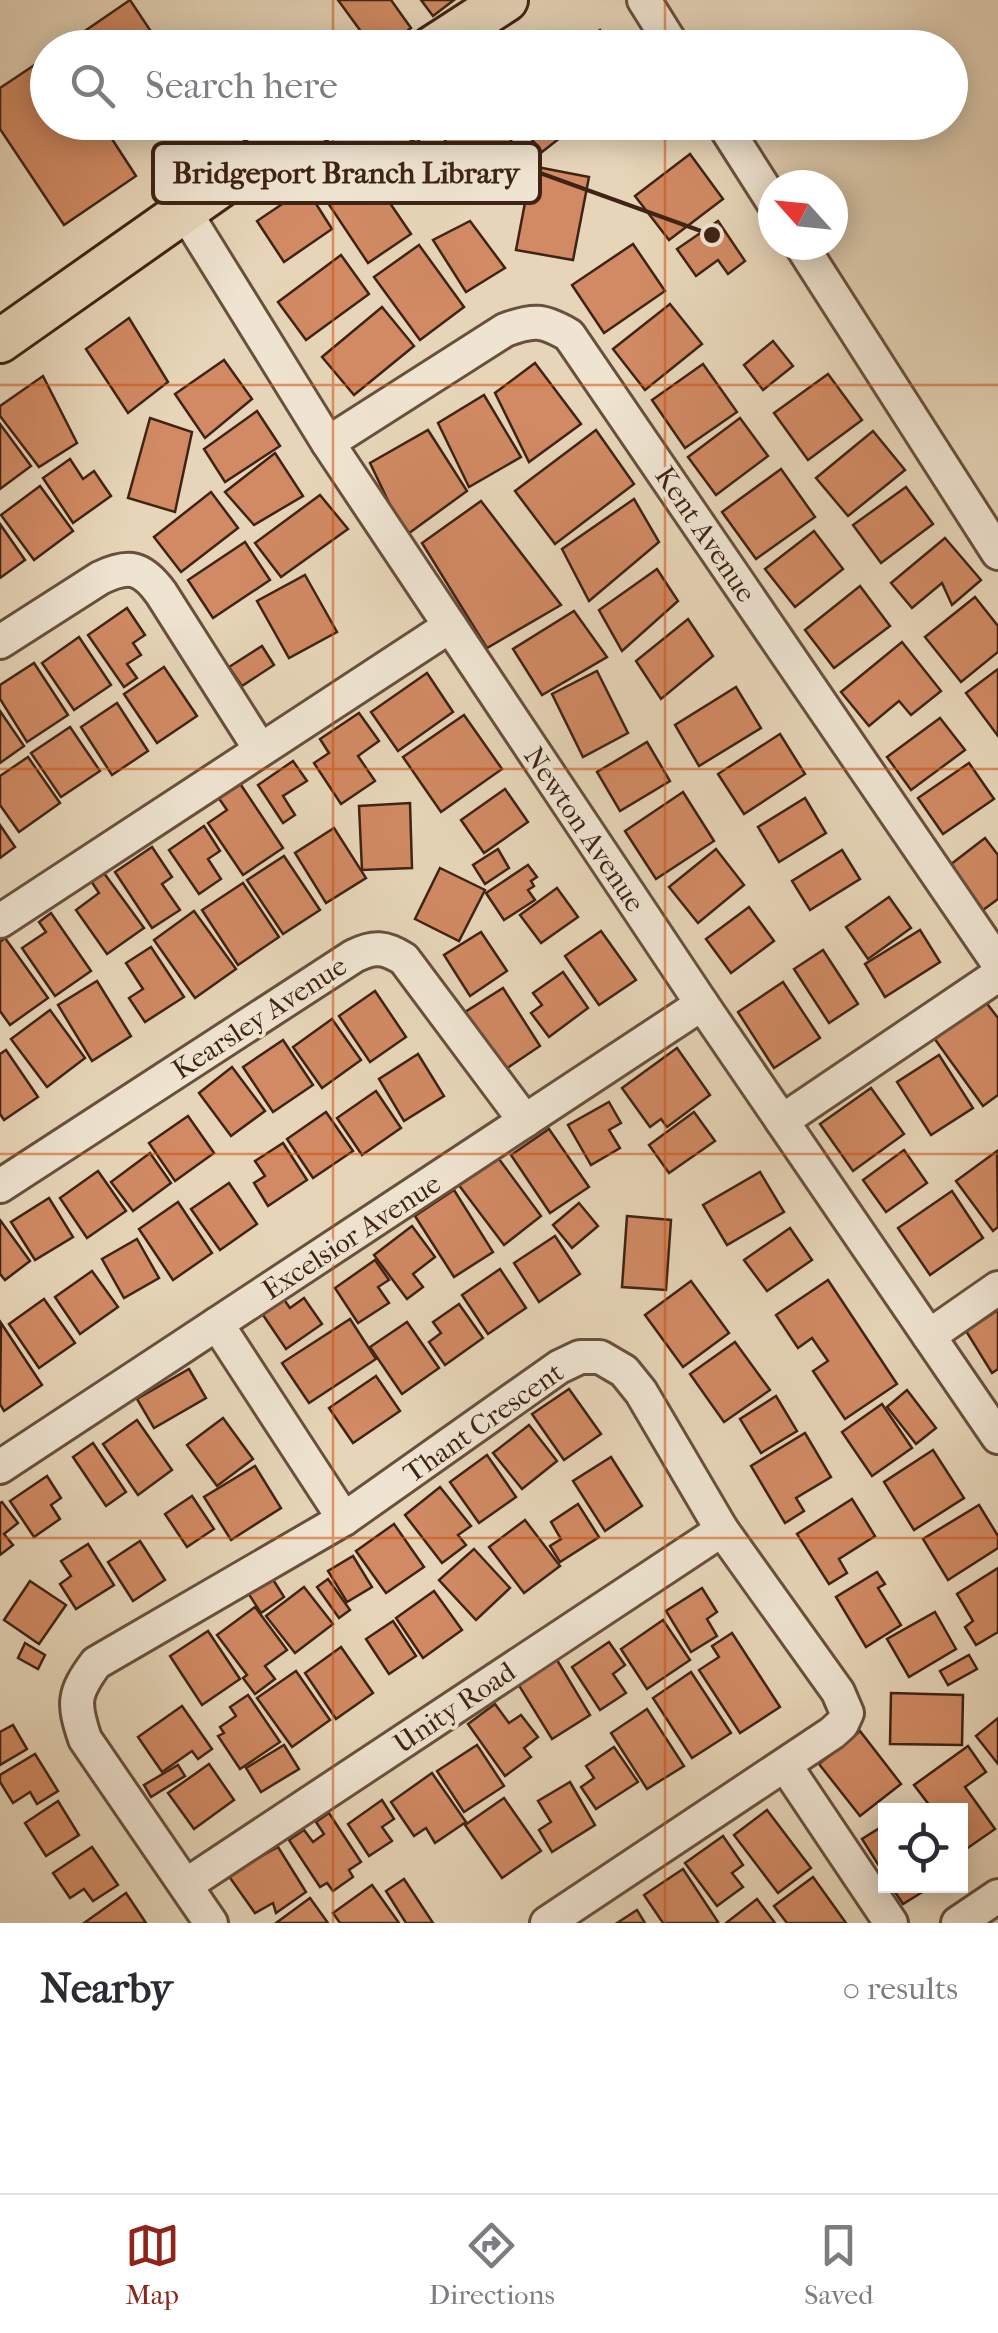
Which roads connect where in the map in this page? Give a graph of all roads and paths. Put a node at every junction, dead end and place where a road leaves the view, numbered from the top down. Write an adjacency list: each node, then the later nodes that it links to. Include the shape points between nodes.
1 (506, 0): 3 (main road)
2 (644, 0): 4 (street)
3 (460, 30)
4 (663, 30)
5 (288, 140): 8 (main road)
6 (733, 140): 7 (street)
7 (758, 178)
8 (184, 212): 10 (main road); 11 (street, Newton Avenue)
9 (811, 260): 12 (street)
10 (0, 341)
11 (328, 443): 13 (street, Newton Avenue); 17 (street, Kent Avenue, via 506,330 549,323 570,335)
12 (998, 552)
13 (450, 626): 15 (street); 19 (street, Newton Avenue)
14 (0, 642): 15 (street, via 100,578 134,569 161,593)
15 (260, 749): 16 (street)
16 (0, 921)
17 (998, 963)
18 (998, 975): 21 (street)
19 (702, 1004): 20 (street, Excelsior Avenue); 21 (street, Newton Avenue)
20 (525, 1120): 22 (street, Kearsley Avenue, via 404,959 372,947); 24 (street, Excelsior Avenue)
21 (782, 1121): 25 (street, Newton Avenue)
22 (0, 1186)
23 (998, 1288): 25 (street)
24 (217, 1324): 27 (street, Excelsior Avenue); 28 (street)
25 (929, 1336): 26 (street, Newton Avenue)
26 (998, 1437)
27 (0, 1468)
28 (344, 1520): 29 (street, Thant Crescent, via 560,1366 600,1357 641,1392); 31 (street, Thant Crescent, via 96,1663 84,1679 76,1698 86,1739)
29 (722, 1530): 30 (street, Thant Crescent, via 844,1702 842,1724); 31 (street, Unity Road)
30 (785, 1765): 34 (street, Thant Crescent); 35 (street)
31 (186, 1885): 33 (street, Thant Crescent)
32 (998, 1896): 36 (street)
33 (211, 1923)
34 (547, 1923)
35 (891, 1923)
36 (958, 1923)

